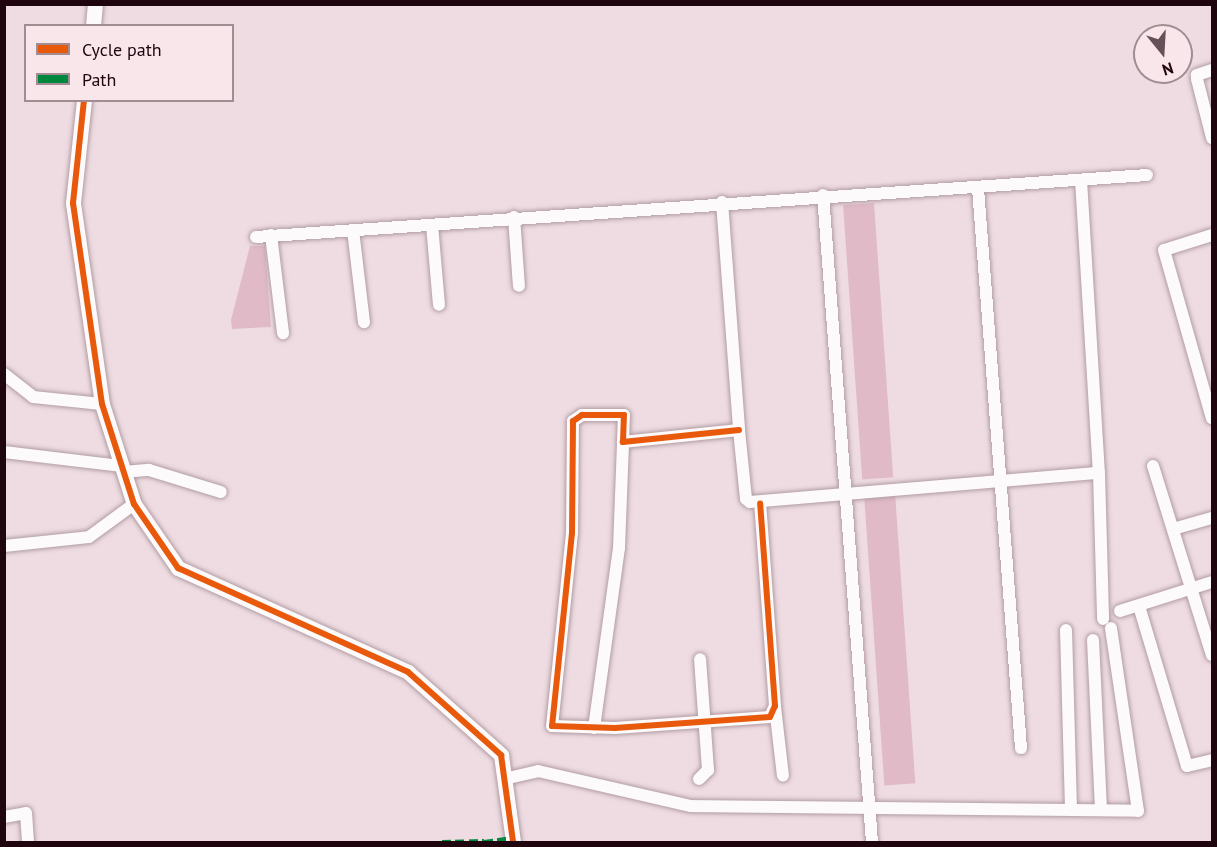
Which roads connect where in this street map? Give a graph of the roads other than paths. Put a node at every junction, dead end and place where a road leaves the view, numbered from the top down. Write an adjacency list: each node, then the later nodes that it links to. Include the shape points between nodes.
1 (95, 4): 2 (street)
2 (93, 24)
3 (1212, 70): 5 (street, via 1197,75)
4 (84, 102): 22 (street, via 73,203)
5 (1212, 138)
6 (1147, 175): 7 (street)
7 (1081, 180): 8 (street); 29 (street)
8 (978, 188): 9 (street); 30 (street)
9 (823, 195): 10 (street); 32 (street)
10 (722, 202): 11 (street); 24 (street)
11 (514, 218): 12 (street); 17 (street)
12 (432, 225): 13 (street); 18 (street)
13 (353, 230): 14 (street); 19 (street)
14 (271, 235): 16 (street); 20 (street)
15 (1212, 235): 23 (street, via 1164,250)
16 (256, 237)
17 (519, 286)
18 (439, 305)
19 (364, 322)
20 (283, 333)
21 (4, 374): 22 (street, via 33,398)
22 (102, 404): 28 (street)
23 (1212, 418)
24 (739, 430): 25 (street); 34 (street, via 746,499)
25 (623, 442): 48 (street, via 619,548); 48 (street, via 624,415 582,415 573,421 572,533 552,726)
26 (4, 452): 28 (street)
27 (1153, 466): 36 (street)
28 (123, 469): 31 (street, via 150,470); 33 (street)
29 (1099, 473): 30 (street); 56 (street, via 1107,623 1138,811)
30 (998, 479): 32 (street); 49 (street)
31 (220, 492)
32 (844, 492): 34 (street); 54 (street)
33 (135, 504): 37 (street, via 89,537); 52 (street, via 178,568 408,672 501,754)
34 (760, 504): 46 (street)
35 (1212, 518): 36 (street)
36 (1173, 529): 39 (street)
37 (4, 546)
38 (1212, 582): 39 (street)
39 (1191, 588): 40 (street); 44 (street)
40 (1138, 606): 41 (street); 50 (street, via 1187,766)
41 (1120, 611)
42 (1066, 630): 55 (street)
43 (1093, 640): 56 (street)
44 (1212, 655)
45 (700, 659): 47 (street)
46 (775, 706): 47 (street, via 764,720); 51 (street)
47 (707, 722): 48 (street); 53 (street, via 708,770)
48 (594, 728)
49 (1021, 748)
50 (1212, 760)
51 (783, 776)
52 (504, 779): 54 (street, via 538,771 691,806); 59 (street)
53 (699, 779)
54 (870, 806): 55 (street); 60 (street)
55 (1071, 808): 56 (street)
56 (1101, 809)
57 (4, 817): 58 (street, via 26,813)
58 (28, 843)
59 (513, 843)
60 (872, 843)

